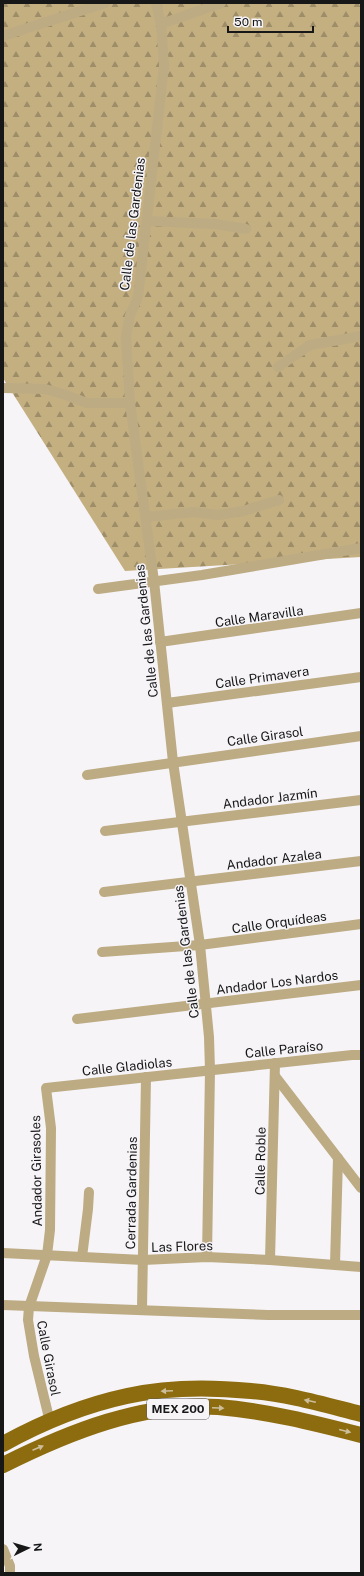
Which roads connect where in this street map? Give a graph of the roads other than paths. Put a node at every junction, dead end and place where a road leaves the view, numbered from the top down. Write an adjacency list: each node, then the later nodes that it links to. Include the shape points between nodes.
1 (105, 3): 5 (street)
2 (156, 3): 4 (street, Calle de las Gardenias)
3 (221, 3): 4 (street)
4 (161, 24): 6 (street, Calle de las Gardenias, via 164,66)
5 (3, 36)
6 (147, 221): 7 (street, via 215,224); 11 (street, Calle de las Gardenias, via 138,297 130,315 126,335)
7 (246, 229)
8 (361, 336): 9 (street, via 310,345)
9 (278, 367)
10 (3, 388): 11 (street, via 44,389 86,403)
11 (130, 403): 13 (street, Calle de las Gardenias)
12 (279, 500): 13 (street, via 243,511 218,515 194,512)
13 (146, 517): 15 (street, Calle de las Gardenias)
14 (361, 548): 15 (street)
15 (154, 582): 16 (street); 18 (street, Calle de las Gardenias)
16 (98, 589)
17 (361, 613): 18 (street, Calle Maravilla)
18 (160, 642): 20 (street, Calle de las Gardenias)
19 (361, 677): 20 (street, Calle Primavera)
20 (167, 703): 22 (street, Calle de las Gardenias)
21 (361, 736): 22 (street, Calle Girasol)
22 (174, 762): 23 (street, Calle Girasol); 25 (street, Calle de las Gardenias)
23 (87, 775)
24 (361, 800): 25 (street, Andador Jazmín)
25 (182, 821): 26 (street, Andador Jazmín); 28 (street, Calle de las Gardenias)
26 (105, 831)
27 (361, 861): 28 (street, Andador Azalea)
28 (191, 883): 29 (street, Andador Azalea); 31 (street, Calle de las Gardenias)
29 (104, 892)
30 (361, 924): 31 (street, Calle Orquídeas)
31 (200, 945): 32 (street, Calle Orquídeas); 34 (street, Calle de las Gardenias)
32 (102, 952)
33 (361, 984): 34 (street, Andador Los Nardos)
34 (206, 1004): 35 (street, Andador Los Nardos); 38 (street, Calle de las Gardenias)
35 (77, 1019)
36 (361, 1055): 37 (street, Calle Paraíso)
37 (275, 1063): 38 (street, Calle Paraíso); 39 (street, Calle Roble)
38 (210, 1070): 40 (street, Calle Gladiolas); 48 (street, Calle de las Gardenias)
39 (275, 1076): 42 (street); 50 (street, Calle Roble)
40 (146, 1077): 41 (street, Calle Gladiolas); 49 (street, Cerrada Gardenias)
41 (46, 1088): 46 (street, Andador Girasoles, via 51,1128 50,1230)
42 (338, 1158): 43 (street); 51 (street)
43 (361, 1188)
44 (89, 1192): 47 (street)
45 (3, 1253): 46 (street, Las Flores)
46 (47, 1255): 47 (street, Las Flores); 54 (street, Calle Girasol)
47 (82, 1256): 49 (street, Las Flores)
48 (207, 1257): 49 (street, Las Flores); 50 (street, Las Flores)
49 (143, 1260): 55 (street, Cerrada Gardenias)
50 (270, 1260): 51 (street, Las Flores)
51 (335, 1264): 52 (street, Las Flores)
52 (361, 1268)
53 (3, 1305): 54 (street)
54 (29, 1307): 55 (street); 58 (street, Calle Girasol, via 28,1320 34,1356)
55 (142, 1310): 56 (street, via 268,1315)
56 (361, 1315)
57 (361, 1414): 58 (main road, MEX 200, one-way to 58, via 252,1391 200,1389 127,1396 81,1409)
58 (50, 1422): 60 (main road, MEX 200)
59 (361, 1435): 61 (main road, MEX 200, one-way to 59, via 71,1434 125,1416 172,1409 216,1407 254,1411 297,1418)
60 (3, 1444)
61 (3, 1465)
62 (3, 1549): 63 (street)
63 (10, 1573)

